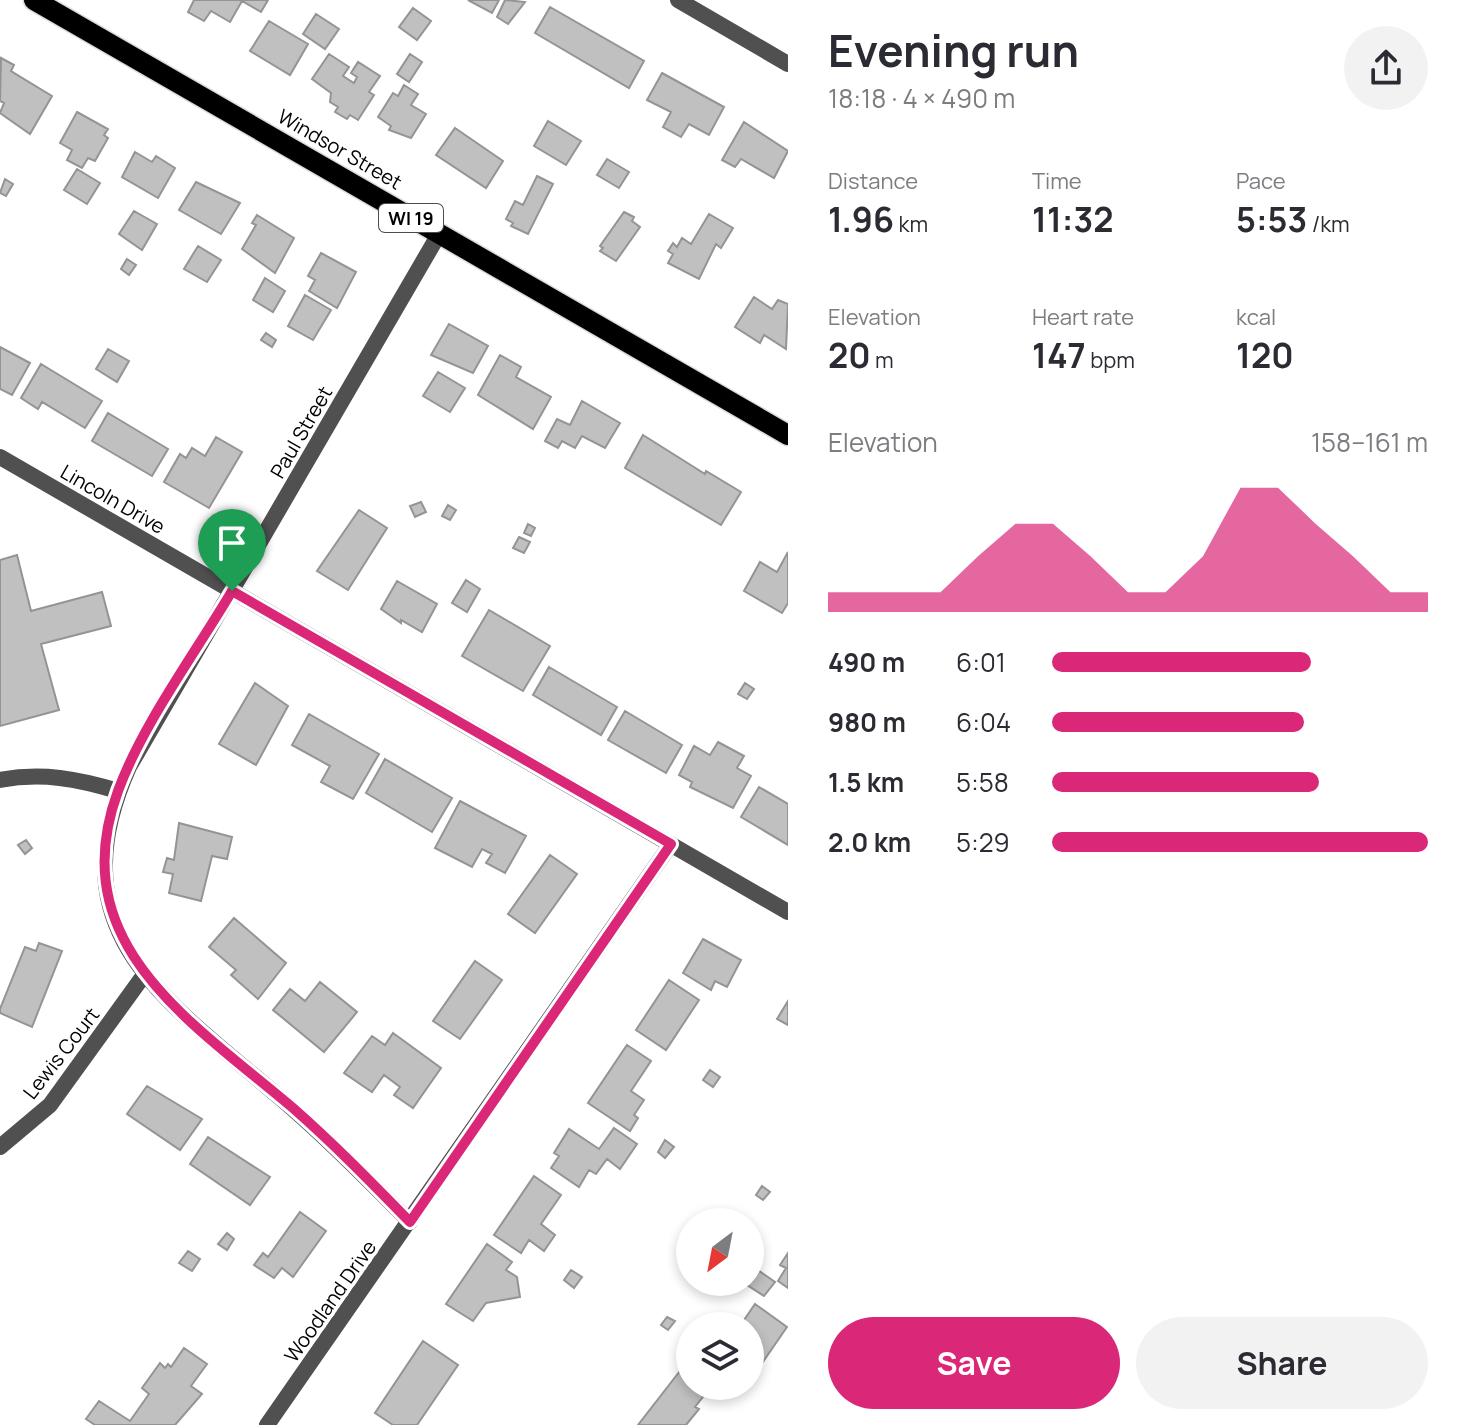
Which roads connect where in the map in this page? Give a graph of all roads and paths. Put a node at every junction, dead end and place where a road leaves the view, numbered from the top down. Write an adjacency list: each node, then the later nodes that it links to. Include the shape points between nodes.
1 (34, 0): 4 (main road, Windsor Street / WI 19)
2 (678, 0): 3 (street)
3 (788, 64)
4 (439, 234): 5 (main road, Windsor Street / WI 19); 7 (street, Paul Street)
5 (788, 435)
6 (0, 457): 7 (street, Lincoln Drive)
7 (232, 591): 9 (street, Paul Street); 10 (street, Lincoln Drive)
8 (0, 780): 9 (street, via 76,778)
9 (118, 791): 12 (street, Paul Street, via 103,865 106,893 118,932)
10 (671, 844): 11 (street, Lincoln Drive); 14 (street, Woodland Drive)
11 (788, 912)
12 (144, 975): 13 (street, Lewis Court, via 50,1105); 14 (street, Paul Street, via 175,1008 329,1139)
13 (0, 1147)
14 (410, 1222): 15 (street, Woodland Drive)
15 (267, 1425)

